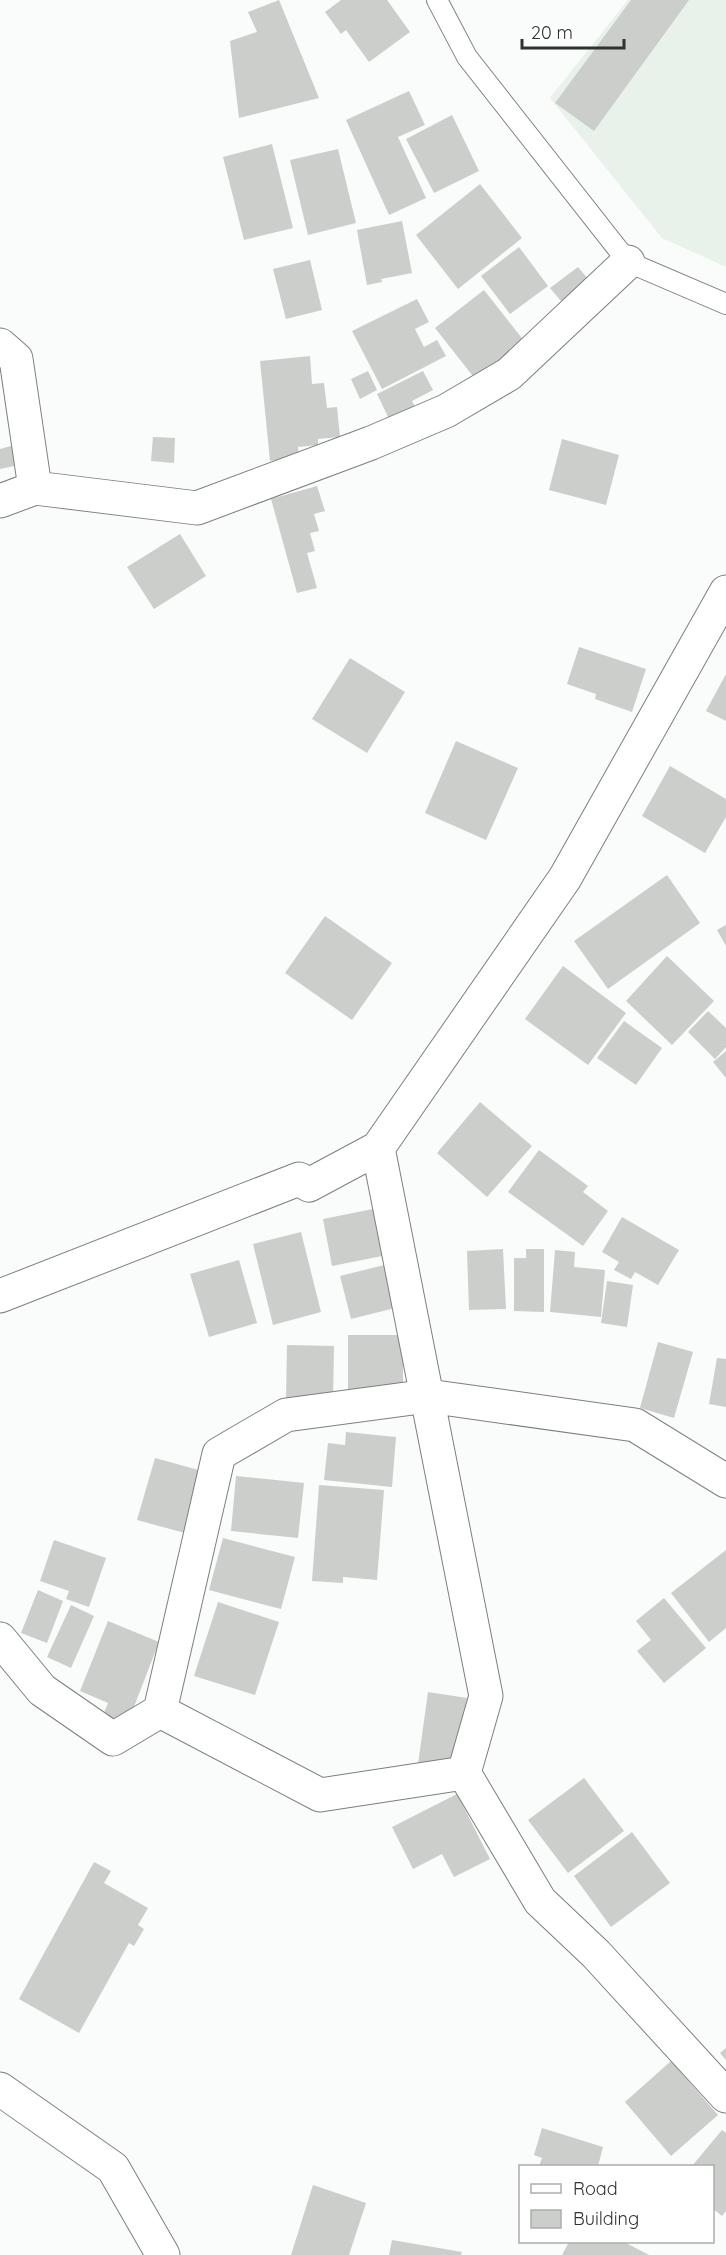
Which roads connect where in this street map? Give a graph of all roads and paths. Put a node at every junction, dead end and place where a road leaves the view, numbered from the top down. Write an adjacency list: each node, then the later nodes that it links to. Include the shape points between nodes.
1 (437, 0): 2 (lane, via 467,57)
2 (628, 262): 3 (lane); 5 (street, via 509,374 446,411 371,443 197,508)
3 (726, 304)
4 (0, 345): 5 (street, via 16,359)
5 (35, 488): 6 (street)
6 (0, 501)
7 (726, 592): 8 (street, via 565,878)
8 (378, 1148): 9 (street, via 309,1185 299,1179); 10 (street)
9 (0, 1296)
10 (428, 1396): 11 (street, via 635,1425); 13 (street, via 286,1415 219,1454); 14 (street, via 486,1696)
11 (726, 1481)
12 (0, 1639): 13 (street, via 42,1690 113,1739)
13 (160, 1711): 14 (street, via 320,1795)
14 (464, 1773): 16 (street, via 540,1901 596,1954)
15 (0, 2089): 17 (street, via 113,2168)
16 (726, 2096)
17 (163, 2255)

